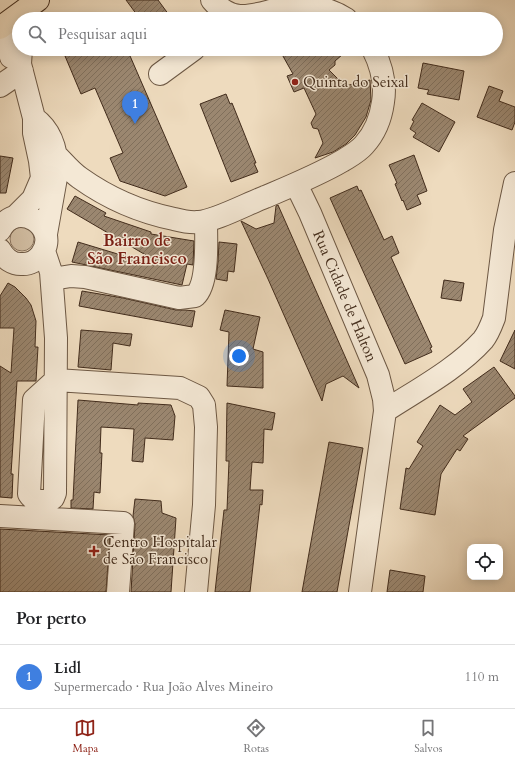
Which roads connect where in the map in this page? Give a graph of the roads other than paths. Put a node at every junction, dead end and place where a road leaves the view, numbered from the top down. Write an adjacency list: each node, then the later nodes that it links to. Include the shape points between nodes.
1 (212, 0): 2 (street)
2 (226, 12)
3 (268, 12): 4 (street, via 301,6)
4 (334, 12)
5 (184, 56): 8 (street)
6 (376, 56): 14 (street, via 382,73 384,96 382,110 364,146 331,167)
7 (15, 59): 9 (street); 10 (street)
8 (160, 74)
9 (0, 86)
10 (34, 118): 11 (street, via 46,128); 17 (street, via 42,178 33,199)
11 (56, 155): 12 (street); 15 (street, via 58,172)
12 (79, 178): 15 (street); 16 (street, via 116,200 146,212 190,222)
13 (515, 183): 23 (street, via 490,330 474,349 452,368)
14 (296, 184): 16 (street); 23 (street, Rua Cidade de Halton, via 378,374)
15 (54, 190): 18 (street)
16 (206, 221): 21 (street, via 205,270 200,292 195,296 179,298 71,276)
17 (6, 222): 18 (street, via 23,216 31,217 42,227)
18 (45, 242): 20 (street, via 40,256); 21 (street)
19 (1, 253): 20 (street, via 11,262)
20 (23, 264): 21 (street, via 40,281)
21 (52, 287): 22 (street)
22 (56, 380): 24 (street, via 34,400 29,494); 27 (street, via 180,388 199,397 204,405 206,427 204,505)
23 (385, 411): 28 (street, Rua Cidade de Halton)
24 (42, 510): 25 (street); 26 (street, via 123,524)
25 (0, 516)
26 (118, 592)
27 (196, 592)
28 (360, 592)

